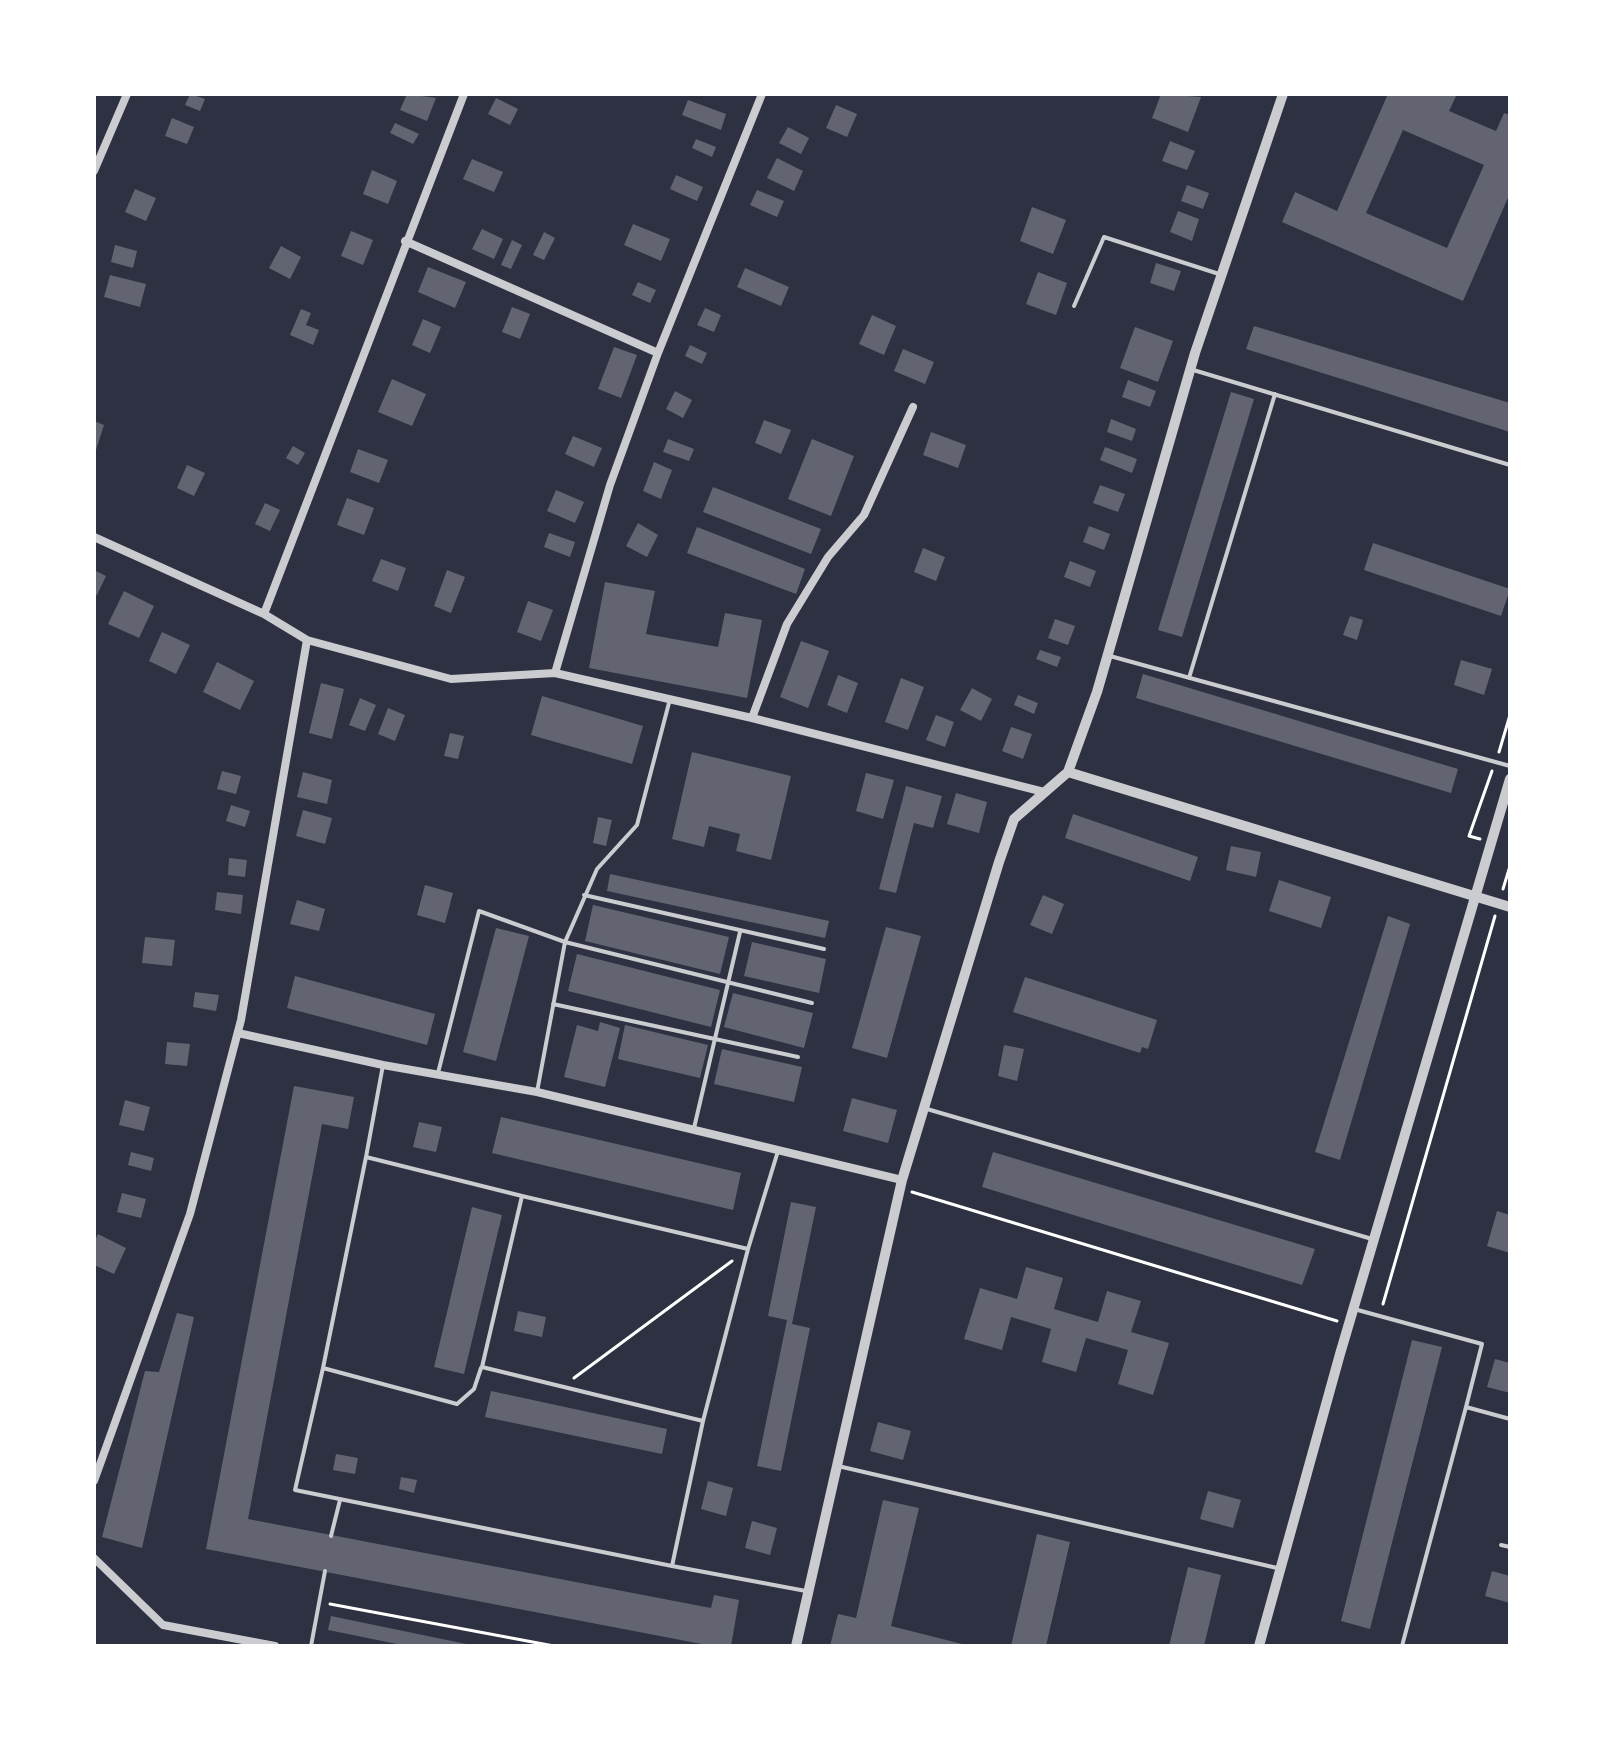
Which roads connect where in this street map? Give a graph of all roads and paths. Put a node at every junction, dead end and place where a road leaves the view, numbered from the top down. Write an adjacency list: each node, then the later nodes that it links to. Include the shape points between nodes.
1 (127, 94): 5 (street)
2 (464, 94): 6 (street)
3 (762, 94): 9 (street)
4 (1283, 94): 7 (street)
5 (94, 171)
6 (405, 241): 9 (street); 15 (street)
7 (1222, 274): 8 (lane, via 1104,237); 10 (street)
8 (1074, 306)
9 (658, 353): 18 (street, via 610,485)
10 (1190, 369): 11 (lane); 17 (street)
11 (1275, 394): 13 (lane); 19 (lane)
12 (913, 407): 22 (street, via 864,515 828,557 787,624)
13 (1510, 465)
14 (94, 537): 15 (street)
15 (264, 614): 16 (street)
16 (307, 640): 18 (street, via 451,679); 39 (street)
17 (1107, 656): 19 (lane); 25 (street)
18 (555, 673): 20 (street)
19 (1189, 678): 23 (lane)
20 (670, 699): 22 (street); 30 (lane, via 637,825 597,869)
21 (1510, 715): 23 (path)
22 (752, 718): 27 (street)
23 (1496, 762): 24 (lane); 28 (path)
24 (1510, 766)
25 (1068, 772): 27 (street); 31 (street)
26 (1510, 779): 31 (street)
27 (1044, 792): 45 (street, via 1014,819)
28 (1469, 836)
29 (1510, 866): 32 (path)
30 (584, 895): 33 (lane); 34 (lane)
31 (1473, 896): 32 (street); 51 (street)
32 (1504, 906): 54 (path)
33 (740, 932): 35 (lane); 36 (lane)
34 (565, 942): 36 (lane); 38 (lane); 43 (lane, via 479,911)
35 (824, 949)
36 (730, 983): 37 (lane); 40 (lane)
37 (812, 1003)
38 (553, 1004): 40 (lane); 44 (lane)
39 (238, 1033): 42 (street); 63 (street, via 190,1214)
40 (716, 1038): 41 (lane); 46 (lane)
41 (798, 1057)
42 (383, 1065): 43 (street); 48 (lane)
43 (438, 1073): 44 (street)
44 (537, 1092): 46 (street)
45 (925, 1109): 49 (street); 51 (lane)
46 (694, 1131): 47 (street)
47 (778, 1151): 49 (street); 52 (lane)
48 (366, 1157): 50 (lane); 57 (lane)
49 (901, 1184): 55 (path); 62 (street)
50 (522, 1196): 52 (lane); 56 (lane)
51 (1374, 1240): 53 (street)
52 (748, 1249): 58 (path); 61 (lane)
53 (1354, 1309): 54 (lane); 55 (street)
54 (1380, 1316): 59 (lane, via 1482,1344)
55 (1349, 1324): 70 (street)
56 (482, 1367): 57 (lane, via 474,1389 457,1404); 58 (lane)
57 (323, 1368): 64 (lane, via 295,1490)
58 (561, 1388): 61 (lane)
59 (1466, 1407): 60 (lane); 79 (lane)
60 (1510, 1419)
61 (703, 1421): 69 (lane)
62 (837, 1466): 70 (lane); 72 (street)
63 (94, 1481)
64 (340, 1500): 65 (lane); 69 (lane)
65 (331, 1536)
66 (1501, 1545): 67 (lane)
67 (1510, 1547)
68 (94, 1558): 74 (street, via 163,1625)
69 (672, 1566): 72 (lane)
70 (1280, 1568): 78 (street)
71 (325, 1571): 73 (lane)
72 (808, 1591): 77 (street)
73 (320, 1602): 75 (lane); 76 (path)
74 (275, 1646)
75 (311, 1646)
76 (554, 1646)
77 (796, 1646)
78 (1259, 1646)
79 (1402, 1646)

